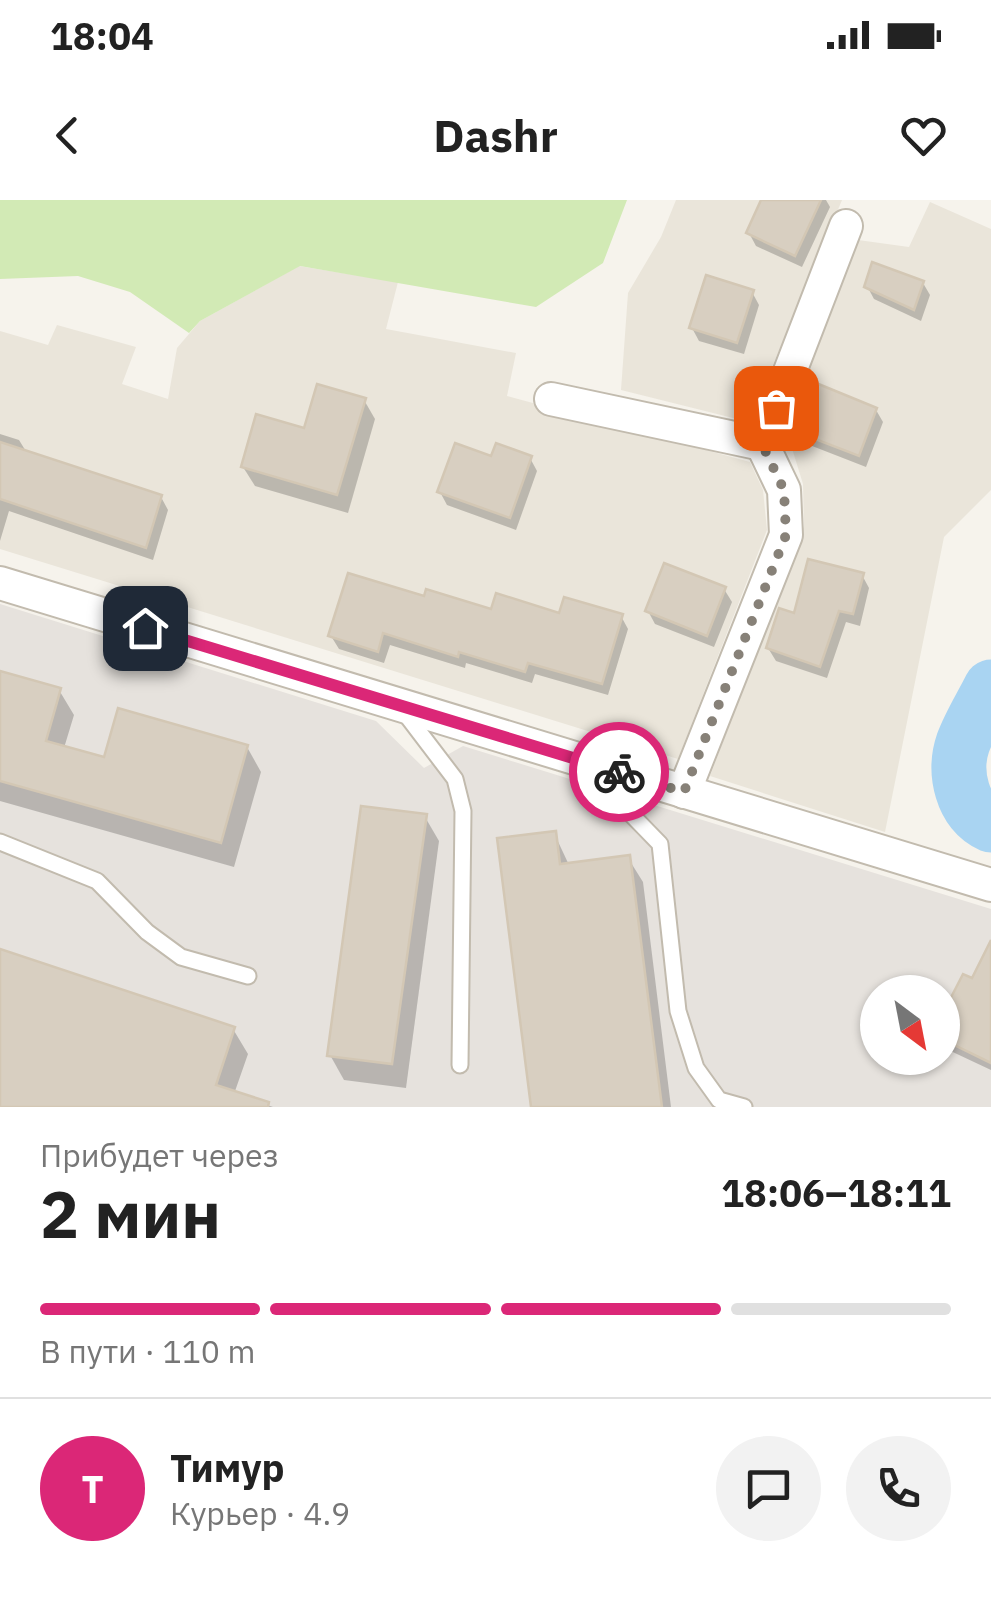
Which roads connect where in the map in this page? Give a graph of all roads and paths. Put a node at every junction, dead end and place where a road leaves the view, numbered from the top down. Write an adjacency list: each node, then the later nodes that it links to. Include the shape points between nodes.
1 (846, 226): 3 (street)
2 (551, 398): 3 (street)
3 (762, 444): 7 (street, via 784,490 786,535)
4 (0, 583): 5 (street)
5 (399, 705): 6 (street); 11 (lane, via 455,778 463,811)
6 (579, 760): 7 (street); 12 (lane, via 660,844 678,1011 696,1068 719,1100)
7 (684, 792): 9 (street)
8 (0, 842): 10 (lane, via 97,881 182,957)
9 (991, 885)
10 (248, 976)
11 (460, 1065)
12 (744, 1107)

